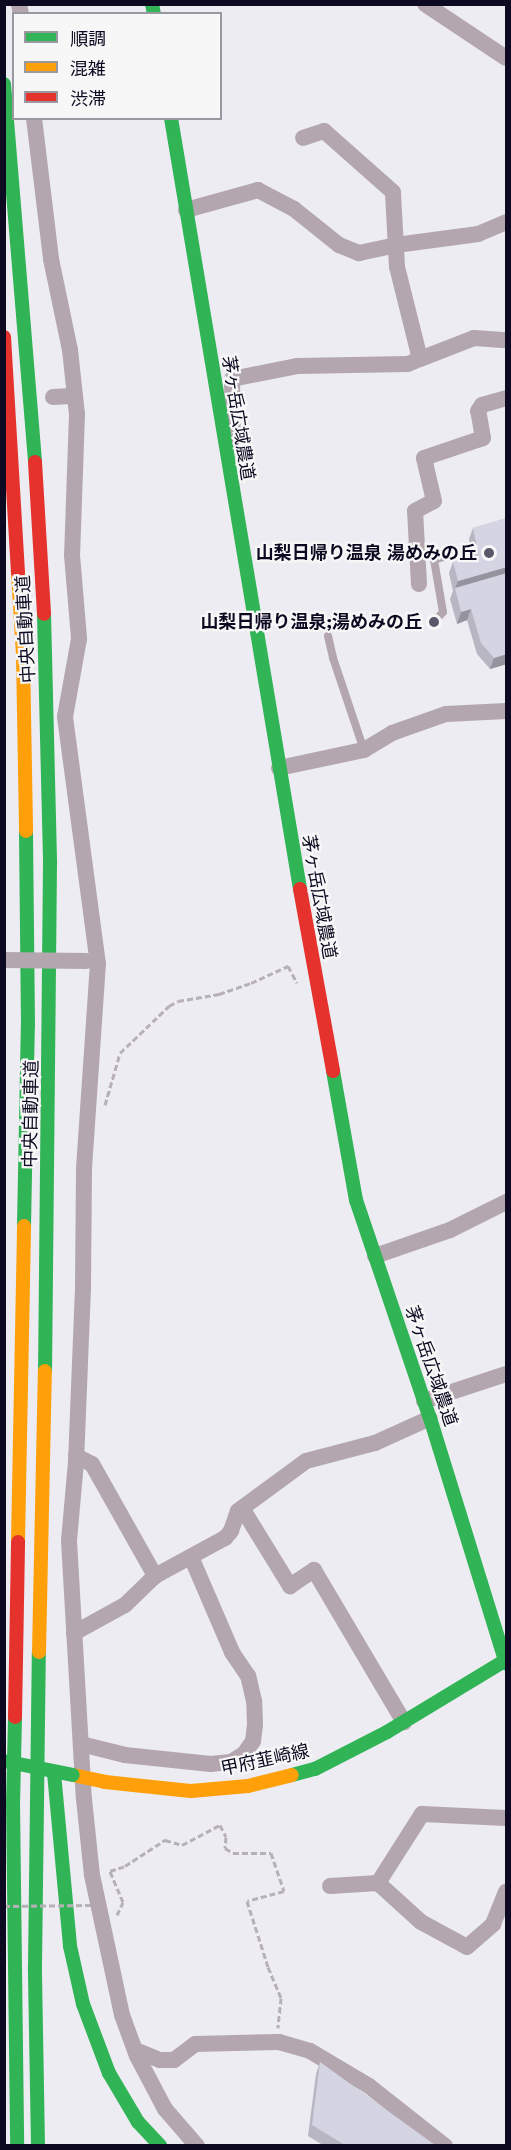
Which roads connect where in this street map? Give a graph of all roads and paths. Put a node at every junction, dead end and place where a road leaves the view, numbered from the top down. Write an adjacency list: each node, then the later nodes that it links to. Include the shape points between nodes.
1 (425, 4): 2 (street)
2 (507, 58)
3 (4, 84): 35 (main road, 中央自動車道, via 32,405 46,668 50,1024)
4 (34, 120): 13 (street, via 51,259 70,350)
5 (171, 120): 7 (main road, 茅ヶ岳広域農道)
6 (303, 138): 9 (street, via 324,131 393,192)
7 (186, 210): 9 (street, via 258,190 294,208 339,245 359,253); 16 (main road, 茅ヶ岳広域農道)
8 (507, 222): 9 (street, via 478,234)
9 (396, 245): 12 (street, via 397,267)
10 (4, 337): 38 (main road, 中央自動車道, via 23,655 28,875)
11 (507, 340): 12 (street, via 474,338)
12 (420, 359): 16 (street, via 408,364 297,366 232,380 234,450)
13 (75, 396): 14 (street); 25 (street, via 72,555 79,639 65,717)
14 (53, 397)
15 (507, 398): 18 (street, via 482,405 478,411 483,438 424,458 434,501 415,511)
16 (225, 454): 23 (main road, 茅ヶ岳広域農道)
17 (446, 556): 19 (lane, via 434,560 443,612)
18 (419, 584)
19 (434, 622)
20 (328, 636): 22 (lane)
21 (507, 711): 22 (street, via 446,714 392,733)
22 (364, 750): 23 (street)
23 (279, 768): 26 (main road, 茅ヶ岳広域農道)
24 (4, 960): 25 (street, bridge)
25 (92, 962): 33 (street)
26 (317, 988): 27 (path, via 301,991 288,966 219,994 169,1006 120,1053); 29 (main road, 茅ヶ岳広域農道, via 356,1200)
27 (105, 1107)
28 (507, 1202): 29 (street, via 450,1230)
29 (375, 1256): 31 (main road, 茅ヶ岳広域農道)
30 (507, 1374): 31 (street)
31 (424, 1401): 32 (main road, 茅ヶ岳広域農道)
32 (430, 1418): 34 (street, via 375,1443 306,1461); 40 (main road, 茅ヶ岳広域農道)
33 (76, 1456): 37 (street, via 92,1464); 39 (street, via 69,1541)
34 (242, 1508): 36 (street, via 225,1538); 41 (street, via 290,1586 314,1570)
35 (40, 1515): 58 (main road, 中央自動車道, via 35,1966); 59 (main road, via 53,1754 70,1946 83,2004 109,2073 138,2122)
36 (191, 1557): 37 (street); 45 (street, via 232,1652 248,1676 254,1701 253,1741 244,1754)
37 (154, 1576): 39 (street, via 125,1605)
38 (17, 1597): 42 (main road); 57 (main road, 中央自動車道, via 13,1965)
39 (74, 1633): 43 (street)
40 (506, 1661): 41 (main road, 甲府韮崎線)
41 (404, 1722): 47 (main road, 甲府韮崎線, via 315,1769 248,1786)
42 (4, 1744)
43 (81, 1744): 45 (street, via 125,1755); 46 (street)
44 (4, 1761): 46 (main road, 甲府韮崎線, bridge)
45 (222, 1763): 47 (street)
46 (78, 1776): 47 (main road, 甲府韮崎線, via 191,1791); 56 (street, via 92,1875 122,2015)
47 (221, 1788)
48 (507, 1818): 49 (street, via 422,1814)
49 (378, 1883): 50 (street); 51 (street, via 421,1922 467,1947 493,1924)
50 (330, 1886)
51 (507, 1891)
52 (92, 1905): 53 (path, bridge)
53 (4, 1906)
54 (116, 1926): 55 (path, via 115,1916 123,1902 110,1871 125,1866 165,1840 182,1845 220,1825 226,1837 225,1848 233,1853 272,1854 284,1892 247,1901 281,1998)
55 (279, 2042): 56 (street, via 195,2044 174,2060 160,2061); 61 (street, via 310,2051 369,2086)
56 (135, 2050): 60 (street, via 165,2109)
57 (17, 2145)
58 (38, 2145)
59 (160, 2145)
60 (198, 2145)
61 (445, 2145)

